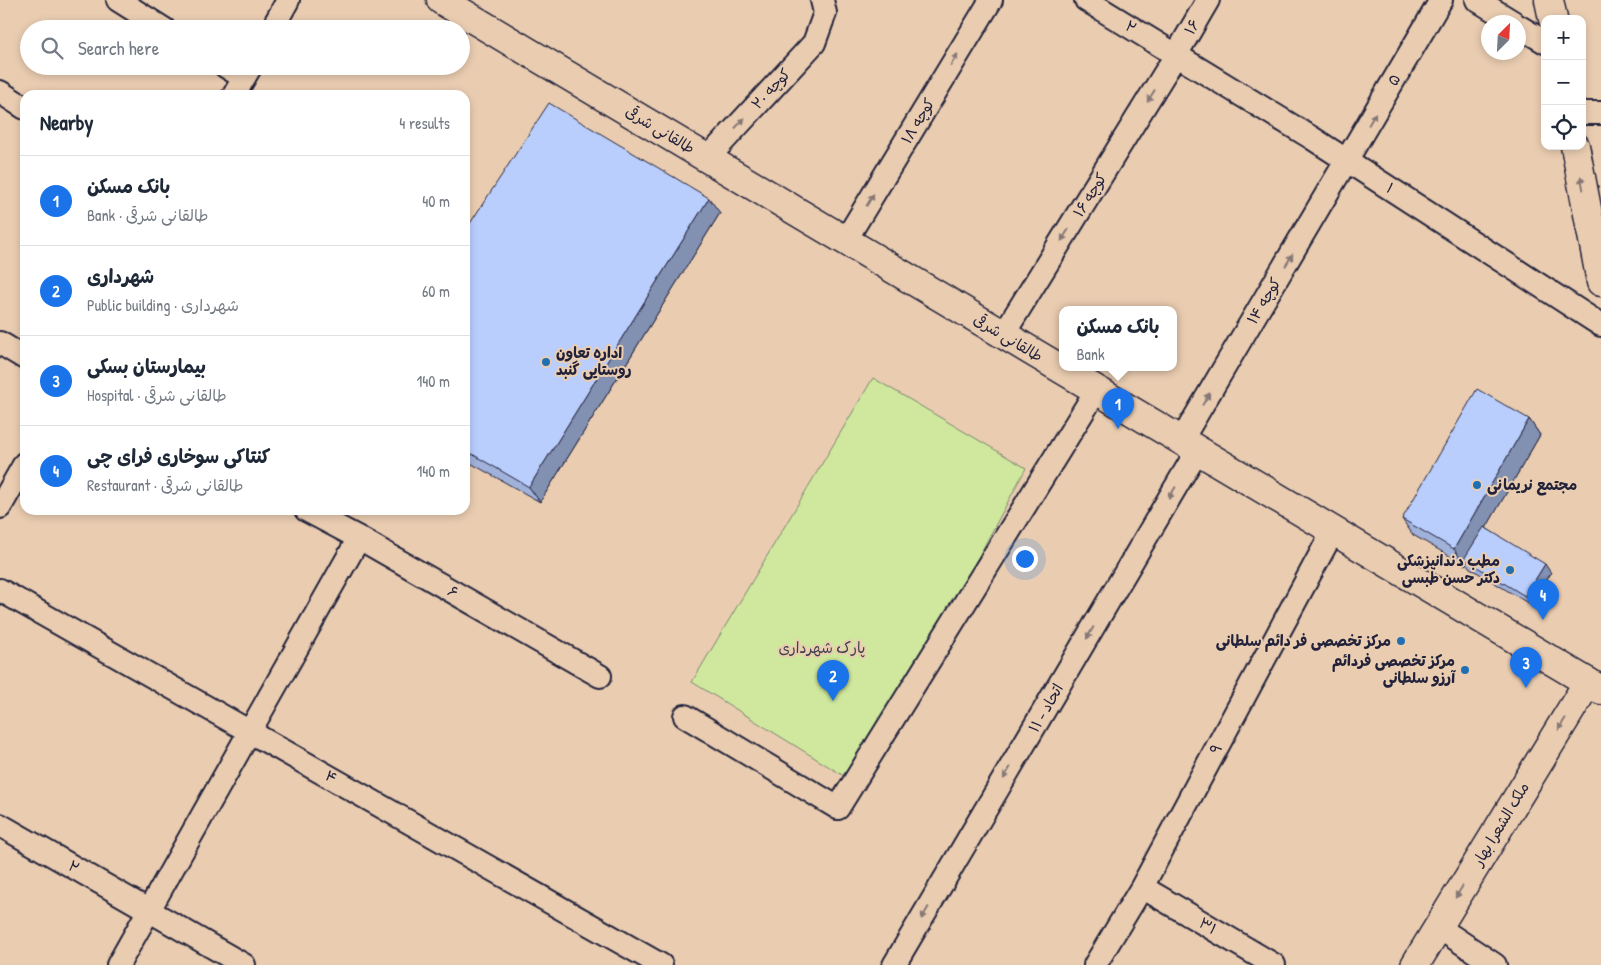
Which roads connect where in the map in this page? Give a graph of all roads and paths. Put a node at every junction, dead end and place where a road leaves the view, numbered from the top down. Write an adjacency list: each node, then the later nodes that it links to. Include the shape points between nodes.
1 (118, 0): 13 (street)
2 (288, 0): 14 (street)
3 (441, 0): 23 (main road, طالقانی شرقی)
4 (990, 0): 25 (street, کوچه ۱۸, one-way to 4)
5 (1086, 0): 17 (street, ۲)
6 (1208, 0): 17 (street, ۱۶)
7 (1441, 0): 24 (street, ۵, one-way to 7)
8 (1477, 0): 11 (street)
9 (1549, 0): 12 (main road)
10 (824, 7): 23 (street, کوچه ۲۰, one-way to 10, via 814,43)
11 (1502, 15)
12 (1551, 15)
13 (150, 20)
14 (277, 20)
15 (1526, 31): 16 (street)
16 (1541, 40)
17 (1176, 55): 24 (street, ۱); 28 (street, کوچه ۱۶, one-way to 28)
18 (0, 92): 19 (street)
19 (20, 105)
20 (1586, 113): 21 (street)
21 (1601, 113)
22 (1576, 150): 26 (main road, one-way to 22)
23 (707, 159): 25 (main road, طالقانی شرقی)
24 (1348, 161): 27 (street, ۱); 34 (street, کوچه ۱۴, one-way to 24)
25 (845, 241): 28 (main road, طالقانی شرقی)
26 (1601, 282)
27 (1601, 325)
28 (1004, 335): 31 (main road, طالقانی شرقی)
29 (0, 343): 30 (street)
30 (20, 355)
31 (1059, 368)
32 (1063, 371): 33 (main road, طالقانی شرقی)
33 (1096, 391): 34 (main road, طالقانی شرقی); 43 (street, via 838,808)
34 (1189, 446): 38 (main road, طالقانی شرقی); 52 (street, اتحاد - ۱۱, one-way to 52)
35 (20, 472): 36 (street)
36 (0, 506)
37 (315, 515): 39 (street, ۶)
38 (1333, 531): 42 (main road, طالقانی شرقی); 46 (street, ۹)
39 (359, 538): 41 (street, ۶); 44 (street)
40 (0, 590): 44 (street, ۴)
41 (600, 676)
42 (1594, 686): 48 (main road, ملک الشعرا بهار, one-way to 48)
43 (685, 716)
44 (250, 731): 47 (street); 51 (street, ۴)
45 (0, 824): 47 (street, ۲)
46 (1142, 887): 53 (street, ۹); 54 (street, ۳۱)
47 (148, 910): 49 (street); 50 (street)
48 (1438, 927): 55 (main road, ملک الشعرا بهار); 56 (street)
49 (118, 965)
50 (244, 965)
51 (661, 965)
52 (894, 965)
53 (1095, 965)
54 (1274, 965)
55 (1415, 965)
56 (1495, 965)

